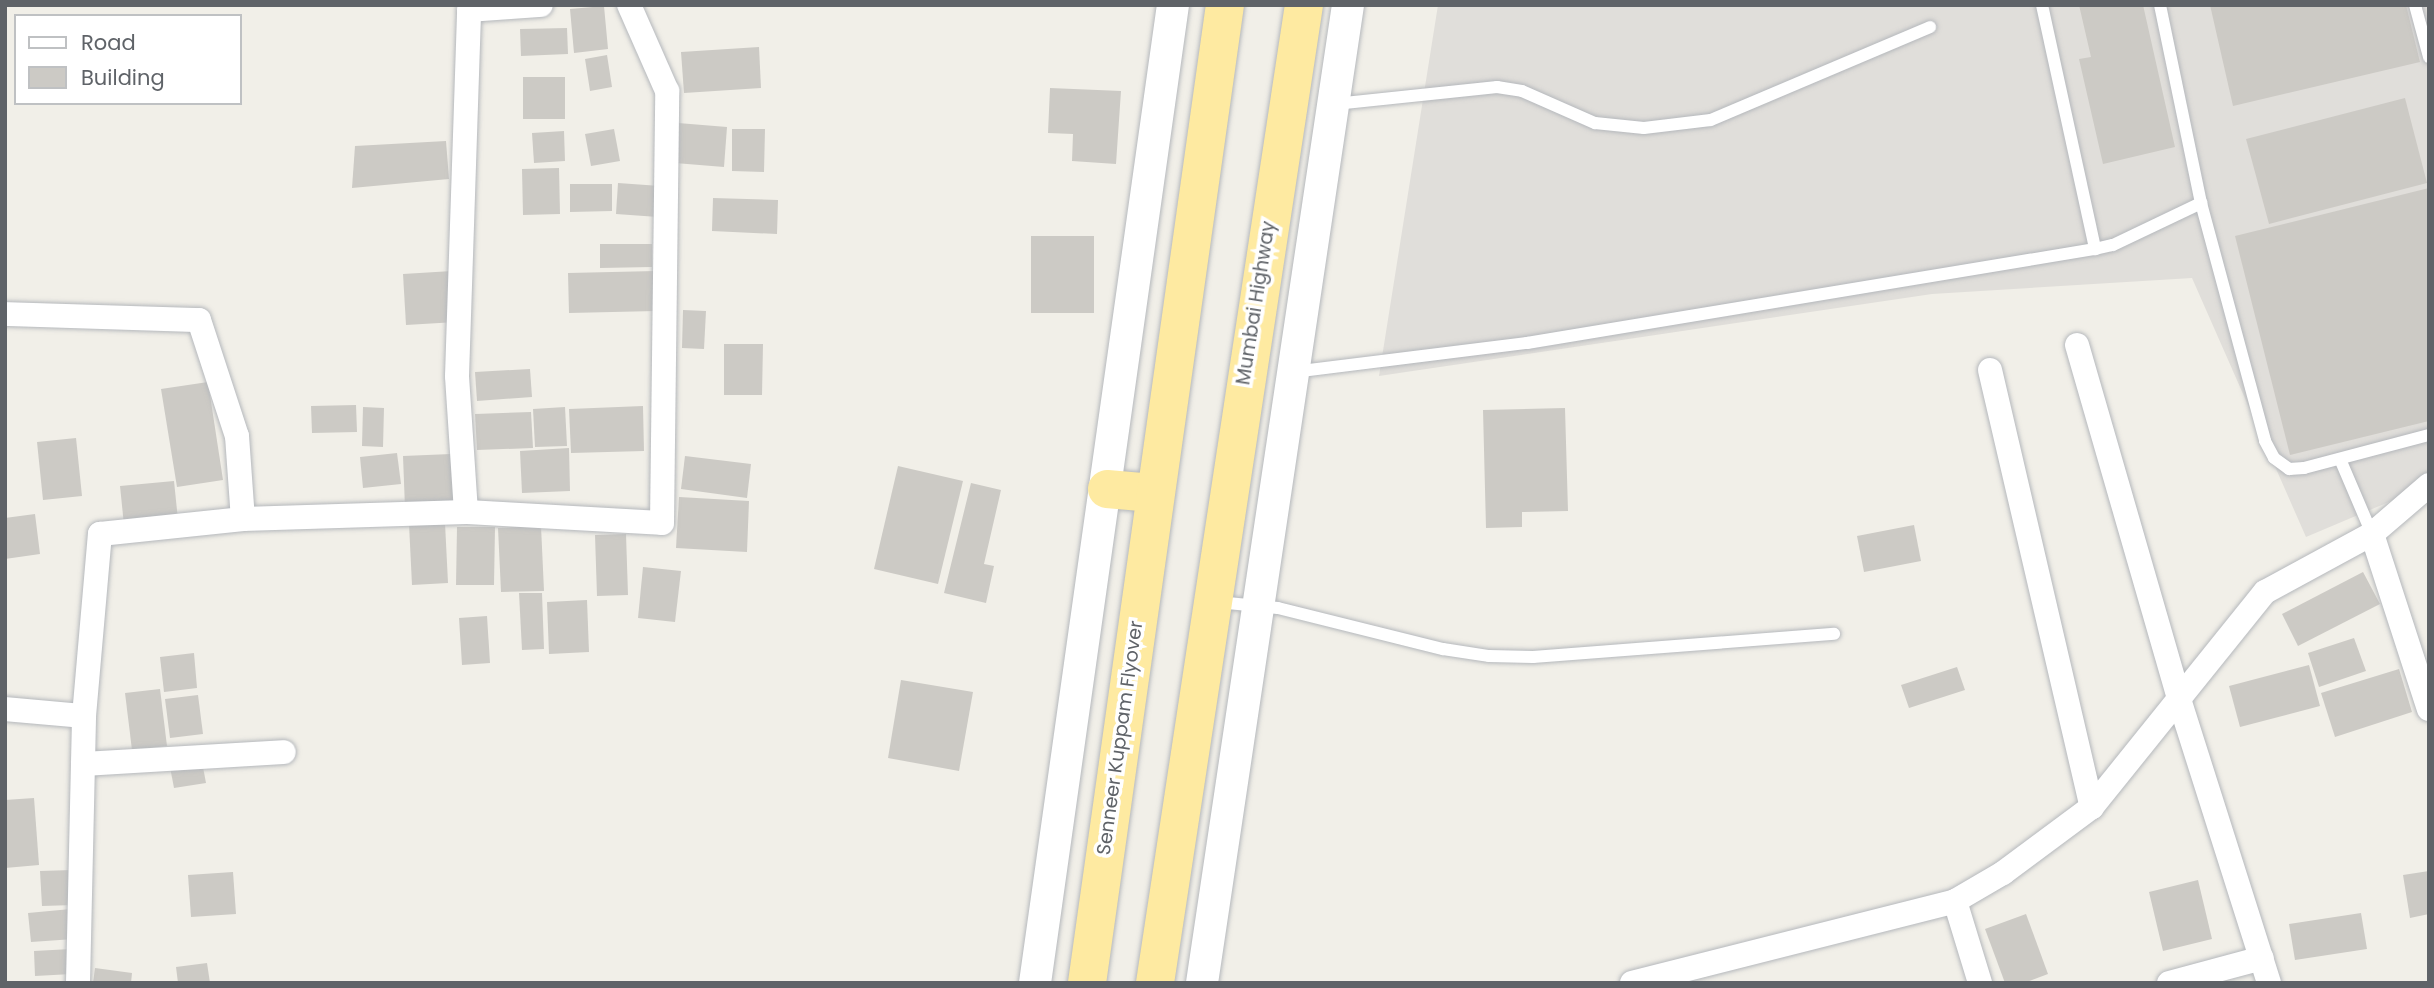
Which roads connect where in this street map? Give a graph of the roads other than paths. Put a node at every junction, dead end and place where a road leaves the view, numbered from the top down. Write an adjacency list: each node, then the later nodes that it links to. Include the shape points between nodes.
1 (541, 5): 24 (street, via 469,10 457,376)
2 (629, 5): 24 (street, via 667,91 662,523)
3 (1173, 5): 22 (street)
4 (1225, 5): 23 (highway)
5 (1304, 5): 27 (highway, Mumbai Highway)
6 (1349, 5): 12 (street)
7 (2042, 5): 14 (lane)
8 (2160, 5): 13 (lane)
9 (2415, 5): 11 (lane)
10 (1930, 27): 12 (lane, via 1711,120 1644,128 1595,123 1522,91 1497,87)
11 (2429, 57)
12 (1334, 104): 18 (street)
13 (2201, 204): 14 (lane); 20 (lane, via 2265,441 2274,458 2289,469)
14 (2095, 249): 18 (lane, via 1527,343)
15 (5, 314): 25 (street, via 199,320 237,436)
16 (2077, 345): 31 (street)
17 (1990, 370): 37 (street)
18 (1293, 372): 28 (street)
19 (2429, 435): 20 (lane)
20 (2340, 459): 26 (lane)
21 (2429, 485): 26 (street)
22 (1107, 489): 23 (highway); 41 (street)
23 (1153, 493): 42 (highway, Senneer Kuppam Flyover)
24 (466, 512): 25 (street)
25 (243, 519): 34 (street, via 100,534)
26 (2371, 534): 30 (street); 31 (street, via 2265,592)
27 (1211, 601): 28 (lane); 43 (highway)
28 (1257, 606): 29 (lane, via 1443,649 1500,656); 44 (street)
29 (1834, 634)
30 (2421, 657): 33 (street)
31 (2178, 696): 37 (street); 39 (street)
32 (5, 709): 34 (street)
33 (2429, 709)
34 (83, 716): 36 (street)
35 (284, 752): 36 (street)
36 (83, 764): 40 (street)
37 (2092, 807): 38 (street, via 2003,873)
38 (1955, 901): 45 (street); 46 (street)
39 (2262, 958): 47 (street); 48 (street)
40 (78, 983)
41 (1035, 983)
42 (1087, 983)
43 (1155, 983)
44 (1202, 983)
45 (1632, 983)
46 (1980, 983)
47 (2169, 983)
48 (2269, 983)

